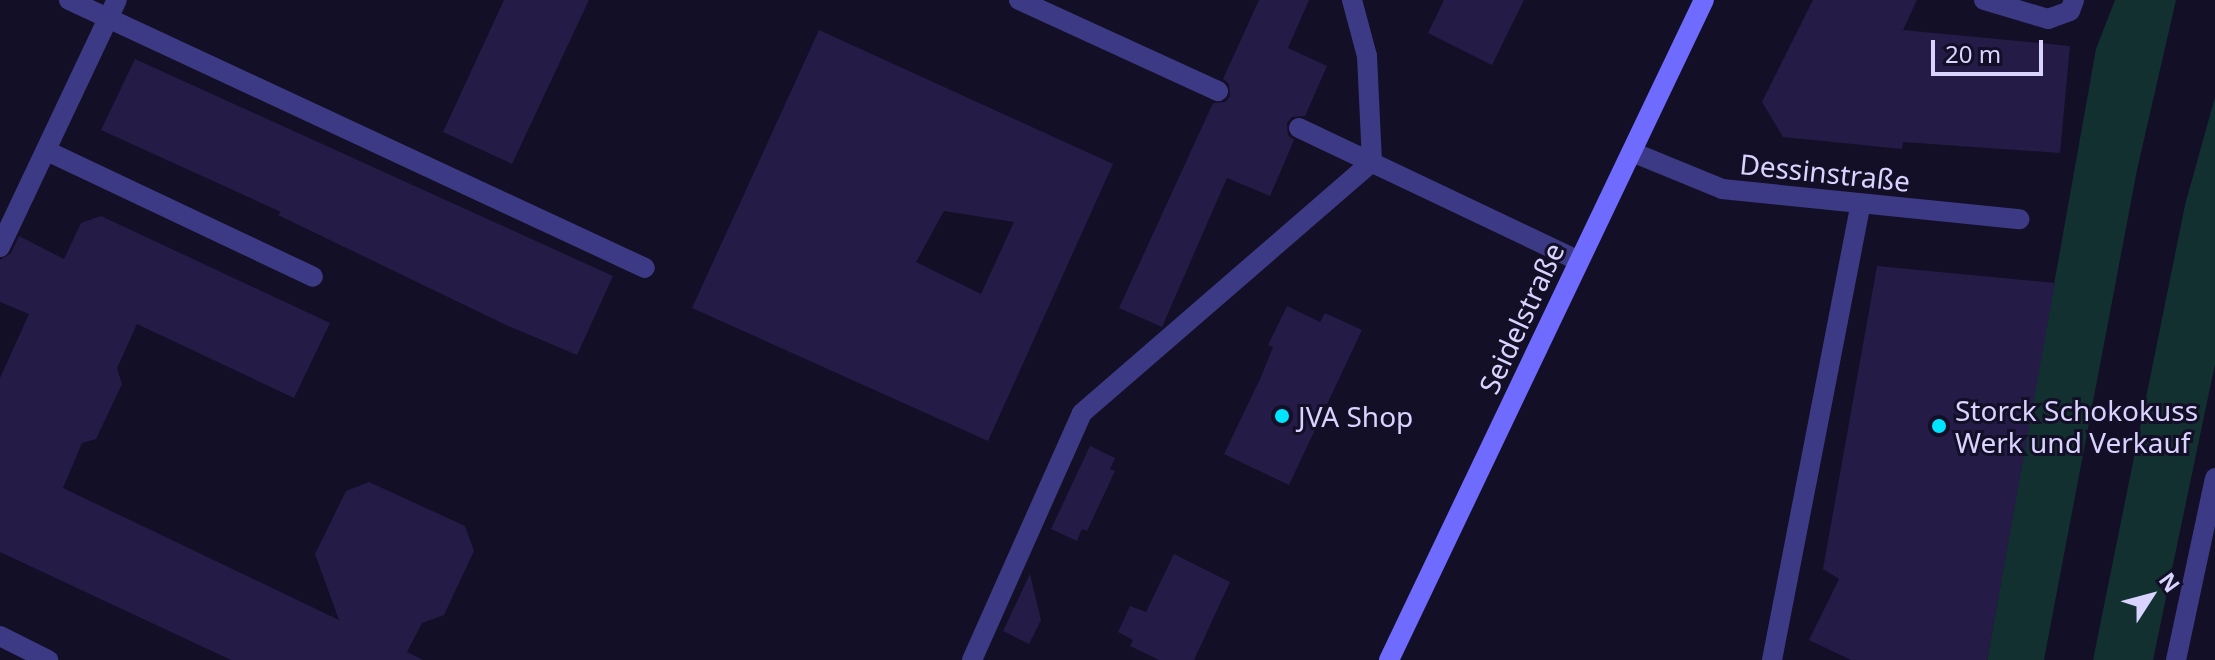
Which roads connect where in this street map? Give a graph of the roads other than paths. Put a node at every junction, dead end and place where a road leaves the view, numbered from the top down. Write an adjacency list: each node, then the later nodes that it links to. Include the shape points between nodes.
1 (69, 0): 8 (street)
2 (117, 0): 8 (street)
3 (1019, 0): 9 (street)
4 (1352, 0): 13 (street, via 1367,56)
5 (1704, 0): 12 (main road, Seidelstraße)
6 (1984, 0): 7 (street, via 2048,19 2070,11)
7 (2074, 0)
8 (108, 19): 11 (street); 18 (street)
9 (1218, 91)
10 (1299, 128): 13 (street)
11 (47, 151): 16 (street); 19 (street)
12 (1632, 152): 14 (street, Dessinstraße, via 1722,189); 17 (main road, Seidelstraße)
13 (1372, 162): 17 (street); 23 (street, via 1082,413)
14 (1861, 204): 15 (street, Dessinstraße); 25 (street)
15 (2019, 219)
16 (0, 247)
17 (1579, 261): 24 (main road, Seidelstraße)
18 (645, 268)
19 (313, 277)
20 (2215, 478): 26 (street)
21 (0, 636): 22 (street)
22 (48, 660)
23 (972, 660)
24 (1389, 660)
25 (1772, 660)
26 (2176, 660)

